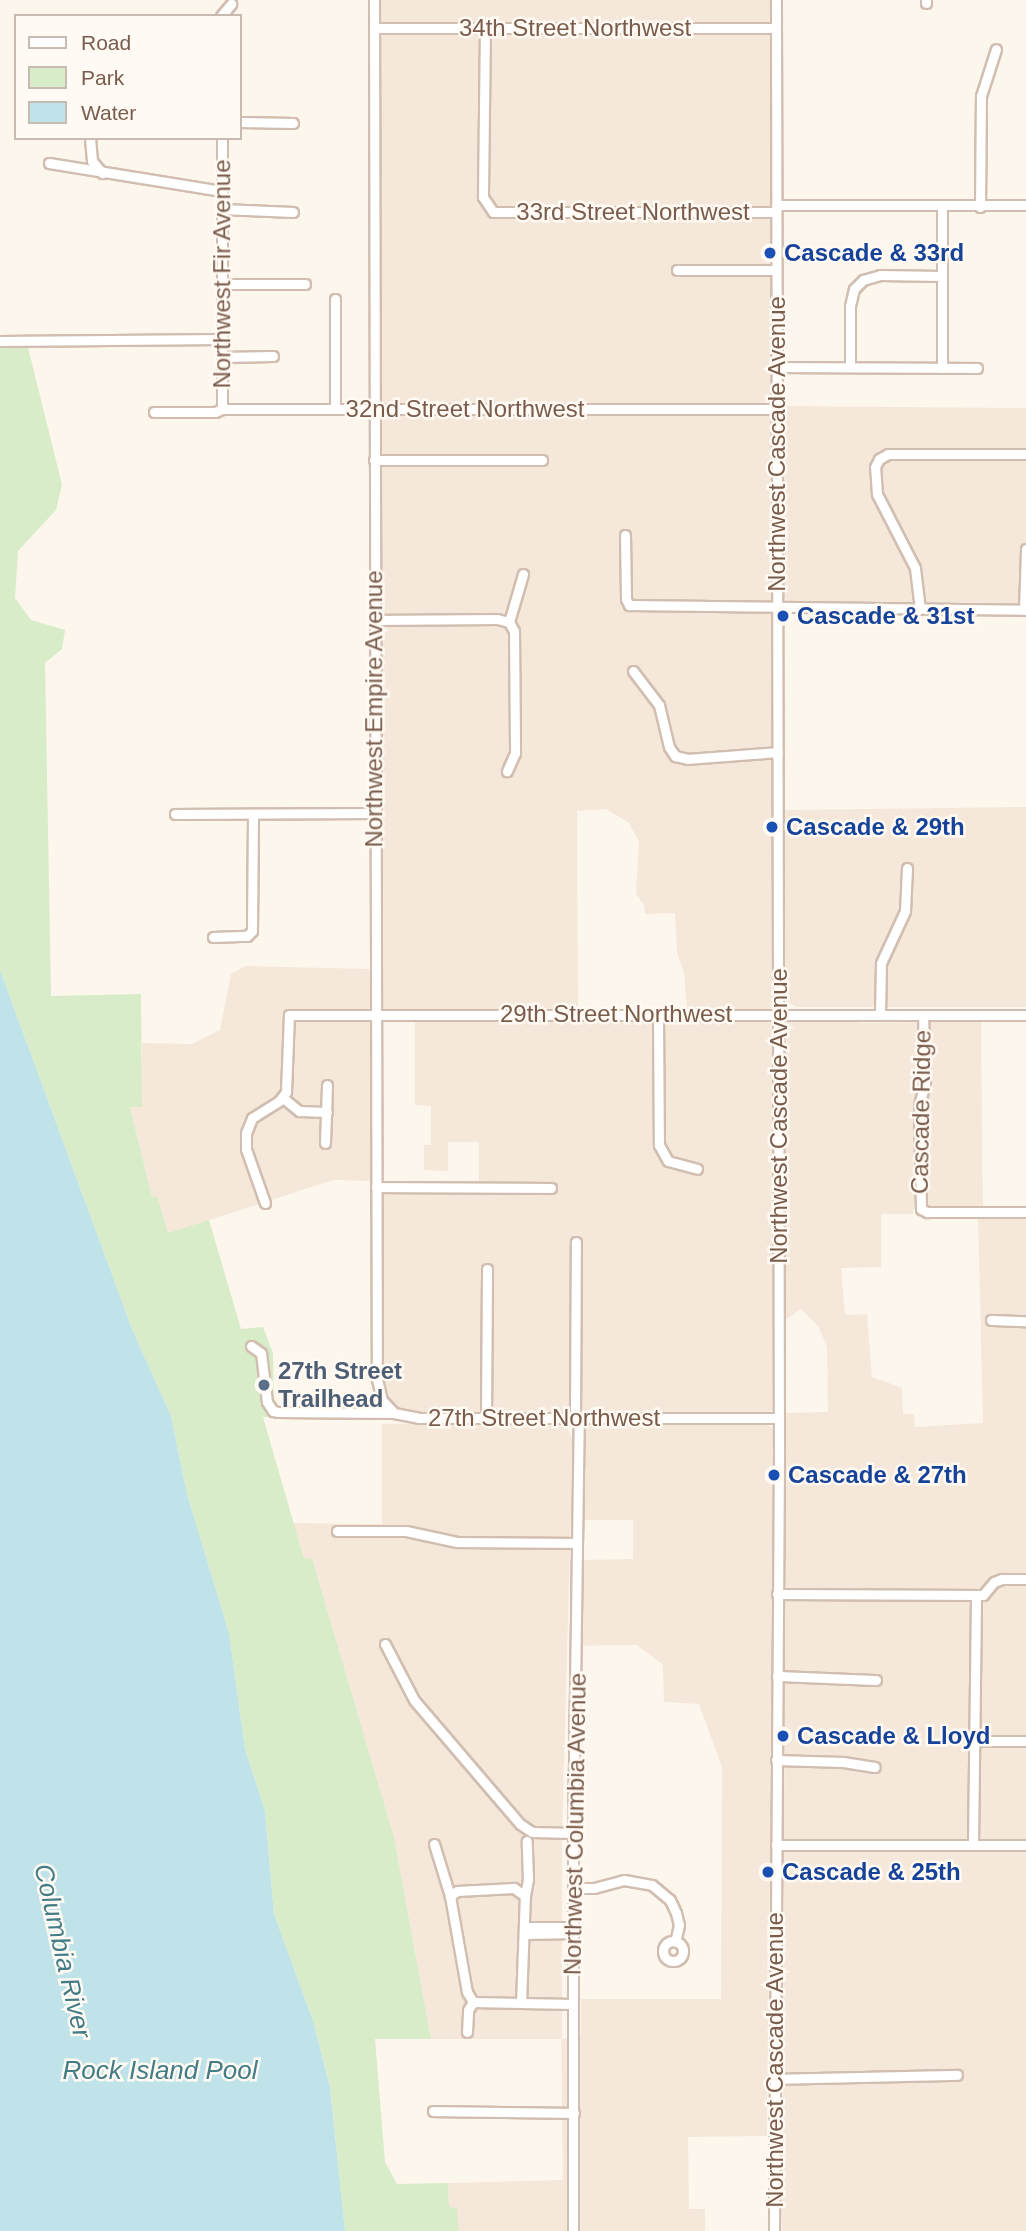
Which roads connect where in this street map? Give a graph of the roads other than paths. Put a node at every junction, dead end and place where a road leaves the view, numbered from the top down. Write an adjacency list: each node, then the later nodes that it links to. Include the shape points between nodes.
1 (374, 0): 5 (street, Northwest Empire Avenue)
2 (776, 0): 7 (street, Northwest Cascade Avenue)
3 (231, 4): 4 (street)
4 (223, 14)
5 (374, 28): 6 (street, 34th Street Northwest); 38 (street, Northwest Empire Avenue)
6 (485, 28): 7 (street, 34th Street Northwest); 20 (street, 33rd Street Northwest, via 482,197 490,209)
7 (776, 28): 20 (street, Northwest Cascade Avenue)
8 (996, 49): 18 (street, via 981,96)
9 (242, 122): 10 (street)
10 (293, 123)
11 (90, 140): 14 (street, via 92,161)
12 (222, 140): 15 (street, Northwest Fir Avenue)
13 (49, 163): 14 (street)
14 (103, 174): 15 (street)
15 (222, 191): 19 (street, Northwest Fir Avenue)
16 (1026, 205): 18 (street, 33rd Street Northwest)
17 (942, 207): 18 (street, 33rd Street Northwest); 20 (street, 33rd Street Northwest); 24 (street)
18 (980, 207)
19 (222, 209): 21 (street); 25 (street, Northwest Fir Avenue)
20 (776, 209): 23 (street, Northwest Cascade Avenue)
21 (293, 212)
22 (677, 270): 23 (street)
23 (776, 270): 32 (street, Northwest Cascade Avenue)
24 (942, 276): 33 (street, via 872,276 854,289); 34 (street)
25 (222, 284): 26 (street); 28 (street, Northwest Fir Avenue)
26 (305, 284)
27 (335, 299): 37 (street)
28 (222, 339): 29 (street); 31 (street, Northwest Fir Avenue)
29 (0, 341)
30 (273, 356): 31 (street)
31 (222, 357): 36 (street, Northwest Fir Avenue)
32 (776, 367): 33 (street); 39 (street, Northwest Cascade Avenue)
33 (850, 367): 34 (street)
34 (942, 368): 35 (street)
35 (977, 368)
36 (222, 409): 37 (street, 32nd Street Northwest); 40 (street, 32nd Street Northwest)
37 (335, 409): 38 (street, 32nd Street Northwest)
38 (374, 409): 39 (street, 32nd Street Northwest); 42 (street, Northwest Empire Avenue)
39 (777, 410): 47 (street, Northwest Cascade Avenue)
40 (154, 412)
41 (1026, 454): 48 (street, via 888,454 879,459 875,467 877,494 915,568)
42 (374, 460): 43 (street); 50 (street, Northwest Empire Avenue)
43 (542, 460)
44 (625, 536): 47 (street, via 629,605)
45 (1026, 549): 49 (street)
46 (523, 574): 51 (street)
47 (778, 607): 48 (street); 53 (street, Northwest Cascade Avenue)
48 (920, 609): 49 (street)
49 (1025, 610)
50 (374, 620): 51 (street); 55 (street, Northwest Empire Avenue)
51 (509, 622): 54 (street, via 514,631 515,753)
52 (633, 671): 53 (street, via 659,705 675,756 688,759)
53 (778, 752): 61 (street, Northwest Cascade Avenue)
54 (507, 771)
55 (374, 813): 57 (street); 60 (street, Northwest Empire Avenue)
56 (175, 814): 57 (street)
57 (253, 814): 59 (street, via 252,931 247,936)
58 (907, 868): 63 (street, Cascade Ridge, via 905,911 881,963)
59 (213, 937)
60 (375, 1014): 62 (street, 29th Street Northwest); 67 (street, 29th Street Northwest, via 289,1015 288,1084); 71 (street, Northwest Empire Avenue)
61 (779, 1014): 62 (street, 29th Street Northwest); 63 (street, 29th Street Northwest); 83 (street, Northwest Cascade Avenue)
62 (657, 1015): 70 (street, via 659,1145 668,1161)
63 (880, 1015): 64 (street, 29th Street Northwest)
64 (923, 1015): 65 (street, 29th Street Northwest); 74 (street, Cascade Ridge, via 921,1209)
65 (1026, 1015)
66 (327, 1085): 68 (street)
67 (282, 1098): 68 (street, via 299,1111); 73 (street, via 252,1118 246,1133 246,1149)
68 (327, 1112): 69 (street)
69 (325, 1143)
70 (697, 1170)
71 (376, 1187): 72 (street); 80 (street, Northwest Empire Avenue, via 377,1379 382,1400)
72 (551, 1188)
73 (265, 1203)
74 (1026, 1212)
75 (576, 1242): 82 (street, Northwest Columbia Avenue)
76 (487, 1269): 81 (street)
77 (991, 1320): 78 (street)
78 (1026, 1321)
79 (251, 1346): 80 (street, 27th Street Northwest, via 261,1353 270,1408 278,1412)
80 (394, 1413): 81 (street, 27th Street Northwest, via 419,1418)
81 (486, 1418): 82 (street, 27th Street Northwest)
82 (577, 1418): 83 (street, 27th Street Northwest); 85 (street, Northwest Columbia Avenue)
83 (779, 1418): 87 (street, Northwest Cascade Avenue)
84 (337, 1531): 85 (street, via 406,1531 457,1542)
85 (576, 1543): 96 (street, Northwest Columbia Avenue)
86 (1026, 1579): 88 (street, via 1002,1579 983,1595)
87 (777, 1594): 88 (street); 90 (street, Northwest Cascade Avenue)
88 (976, 1595): 92 (street)
89 (385, 1644): 96 (street, via 414,1700 520,1824 532,1832)
90 (777, 1676): 91 (street); 94 (street, Northwest Cascade Avenue)
91 (876, 1680)
92 (974, 1741): 93 (street); 100 (street)
93 (1026, 1741)
94 (776, 1760): 95 (street); 99 (street, Northwest Cascade Avenue)
95 (875, 1767)
96 (573, 1833): 102 (street, Northwest Columbia Avenue)
97 (527, 1841): 103 (street)
98 (434, 1844): 104 (street)
99 (776, 1845): 100 (street); 113 (street, Northwest Cascade Avenue)
100 (973, 1845): 101 (street)
101 (1026, 1845)
102 (573, 1888): 105 (street, Northwest Columbia Avenue); 107 (street, via 624,1881 652,1885 670,1900 676,1913)
103 (525, 1895): 104 (street, via 514,1888 457,1891); 106 (street)
104 (450, 1896): 108 (street, via 467,1993)
105 (573, 1930): 106 (street); 110 (street, Northwest Columbia Avenue)
106 (525, 1931): 109 (street)
107 (674, 1942)
108 (473, 2002): 109 (street); 111 (street)
109 (521, 2003): 110 (street)
110 (573, 2004): 115 (street, Northwest Columbia Avenue)
111 (467, 2032)
112 (957, 2076): 113 (street)
113 (774, 2079): 117 (street, Northwest Cascade Avenue)
114 (433, 2111): 115 (street)
115 (574, 2113): 116 (street, Northwest Columbia Avenue)
116 (573, 2231)
117 (774, 2231)

